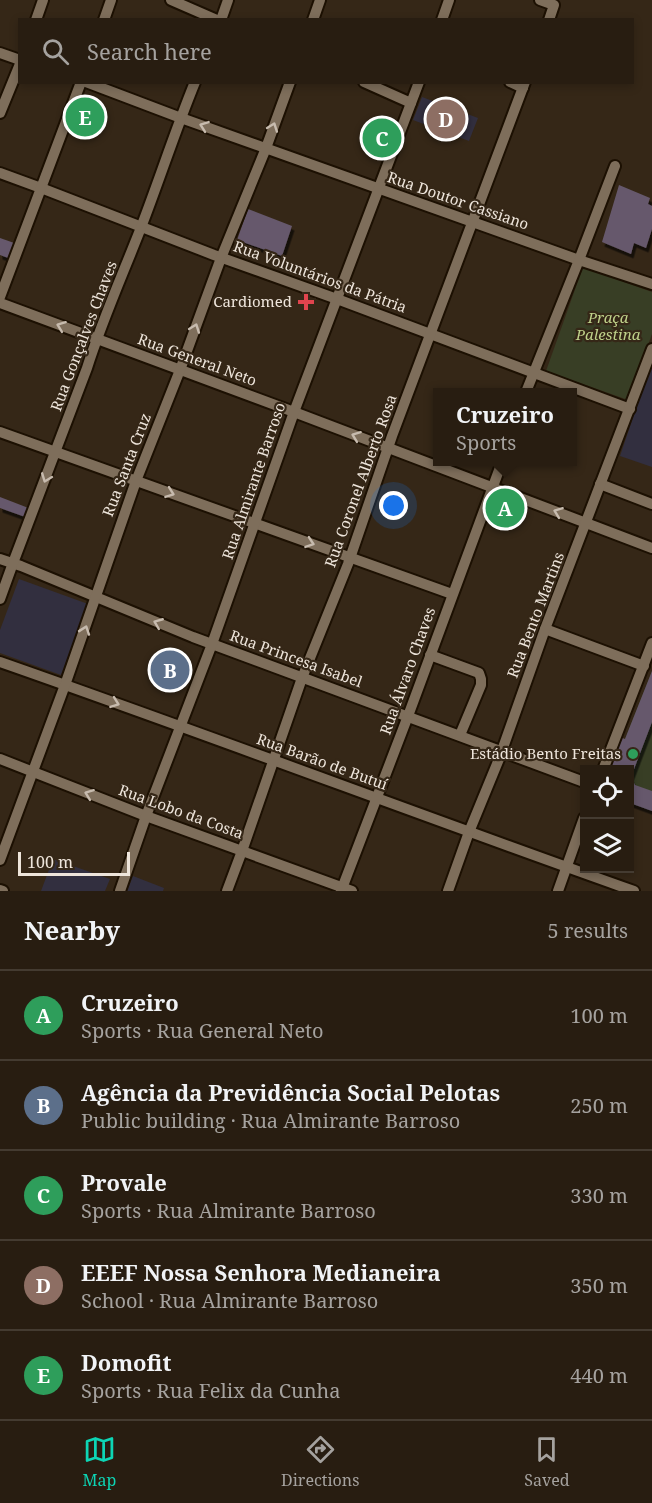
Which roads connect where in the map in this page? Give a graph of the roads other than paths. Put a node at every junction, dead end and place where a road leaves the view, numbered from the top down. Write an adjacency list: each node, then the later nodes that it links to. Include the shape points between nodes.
1 (43, 0): 8 (street)
2 (111, 0): 9 (street)
3 (171, 0): 10 (street)
4 (228, 0): 11 (street)
5 (320, 0): 12 (street)
6 (449, 0): 13 (street)
7 (540, 0): 14 (street, via 554,5)
8 (37, 18)
9 (105, 18)
10 (214, 18)
11 (220, 18)
12 (314, 18)
13 (443, 18)
14 (550, 18)
15 (0, 53): 16 (street)
16 (18, 61)
17 (18, 67): 26 (street)
18 (80, 84): 31 (street)
19 (91, 84): 27 (street, Rua Doutor Cassiano)
20 (194, 84): 27 (street, Rua Gonçalves Chaves)
21 (289, 84): 28 (street, Rua Santa Cruz, one-way to 21)
22 (368, 84): 25 (street)
23 (418, 84): 25 (street, Rua Almirante Barroso)
24 (524, 85): 33 (street, Rua Coronel Alberto Rosa)
25 (411, 103): 32 (street, Rua Almirante Barroso)
26 (0, 113)
27 (181, 118): 28 (street, Rua Doutor Cassiano, one-way to 27); 34 (street, Rua Gonçalves Chaves)
28 (266, 148): 32 (street, Rua Doutor Cassiano); 35 (street, Rua Santa Cruz)
29 (615, 166): 36 (street)
30 (0, 173): 31 (street, Rua Voluntários da Pátria)
31 (41, 188): 34 (street, Rua Voluntários da Pátria); 38 (street)
32 (378, 188): 33 (street, Rua Doutor Cassiano); 39 (street, Rua Almirante Barroso)
33 (472, 221): 36 (street, Rua Doutor Cassiano); 41 (street, Rua Coronel Alberto Rosa)
34 (141, 227): 35 (street, Rua Voluntários da Pátria); 42 (street, Rua Gonçalves Chaves)
35 (221, 258): 39 (street, Rua Voluntários da Pátria); 44 (street, Rua Santa Cruz, one-way to 35)
36 (579, 260): 37 (street, Rua Doutor Cassiano); 45 (street)
37 (652, 284)
38 (0, 297)
39 (338, 299): 41 (street, Rua Voluntários da Pátria); 50 (street, Rua Almirante Barroso)
40 (0, 303): 42 (street, Rua General Neto, one-way to 40)
41 (431, 334): 45 (street, Rua Voluntários da Pátria); 52 (street, Rua Coronel Alberto Rosa)
42 (97, 340): 44 (street, Rua General Neto); 53 (street, Rua Gonçalves Chaves)
43 (652, 349): 49 (street, Rua Bento Martins)
44 (180, 370): 50 (street, Rua General Neto); 57 (street, Rua Santa Cruz)
45 (533, 373): 46 (street); 47 (street, Rua Voluntários da Pátria)
46 (528, 388)
47 (573, 388)
48 (577, 389): 49 (street, Rua Voluntários da Pátria)
49 (630, 409): 58 (street, Rua Bento Martins)
50 (294, 412): 52 (street, Rua General Neto, one-way to 50); 62 (street, Rua Almirante Barroso)
51 (0, 432): 53 (street)
52 (388, 448): 54 (street, Rua General Neto); 64 (street, Rua Coronel Alberto Rosa)
53 (56, 452): 57 (street); 66 (street, Rua Gonçalves Chaves, one-way to 66)
54 (433, 465)
55 (435, 466): 59 (street, Rua General Neto)
56 (500, 466): 59 (street, Rua Álvaro Chaves)
57 (136, 481): 62 (street, one-way to 62); 68 (street, Rua Santa Cruz)
58 (600, 484): 60 (street); 61 (street, Rua Bento Martins)
59 (492, 488): 61 (street, Rua General Neto, one-way to 59); 67 (street, Rua Álvaro Chaves)
60 (652, 504)
61 (586, 523): 63 (street, Rua General Neto); 70 (street, Rua Bento Martins)
62 (254, 524): 64 (street, one-way to 64); 72 (street, Rua Almirante Barroso)
63 (652, 548)
64 (350, 558): 67 (street); 76 (street, Rua Coronel Alberto Rosa)
65 (0, 559): 66 (street, Rua Princesa Isabel)
66 (12, 563): 68 (street, Rua Princesa Isabel); 69 (street, Rua Gonçalves Chaves)
67 (452, 594): 73 (street, Rua Álvaro Chaves)
68 (96, 597): 72 (street, Rua Princesa Isabel, one-way to 68); 77 (street, Rua Santa Cruz, one-way to 68)
69 (0, 600)
70 (545, 629): 75 (street); 81 (street, Rua Bento Martins)
71 (652, 643): 75 (street)
72 (212, 644): 76 (street, Rua Princesa Isabel); 79 (street, Rua Almirante Barroso)
73 (430, 655): 78 (street, Rua Álvaro Chaves); 80 (street, via 479,673 481,685)
74 (0, 662): 77 (street, Rua Barão de Butuí)
75 (644, 666): 84 (street)
76 (302, 678): 78 (street, Rua Princesa Isabel); 83 (street, Rua Coronel Alberto Rosa)
77 (65, 685): 79 (street, Rua Barão de Butuí, one-way to 79); 85 (street, Rua Santa Cruz)
78 (408, 716): 80 (street, Rua Princesa Isabel); 87 (street, Rua Álvaro Chaves)
79 (180, 727): 83 (street, Rua Barão de Butuí); 88 (street, Rua Almirante Barroso)
80 (460, 735): 81 (street, Rua Princesa Isabel)
81 (502, 751): 86 (street, Rua Princesa Isabel); 90 (street, Rua Bento Martins)
82 (0, 759): 85 (street, Rua Lobo da Costa)
83 (274, 760): 87 (street, Rua Barão de Butuí); 91 (street, Rua Coronel Alberto Rosa)
84 (605, 765)
85 (33, 773): 88 (street, Rua Lobo da Costa, one-way to 85); 92 (street, Rua Santa Cruz)
86 (580, 780)
87 (377, 798): 90 (street, Rua Barão de Butuí); 94 (street, Rua Álvaro Chaves)
88 (146, 816): 91 (street, Rua Lobo da Costa); 95 (street, Rua Almirante Barroso)
89 (585, 819): 93 (street)
90 (469, 832): 93 (street, Rua Barão de Butuí); 97 (street, Rua Bento Martins)
91 (242, 850): 94 (street, Rua Lobo da Costa); 96 (street, Rua Coronel Alberto Rosa)
92 (0, 860)
93 (566, 867): 98 (street); 99 (street, Rua Barão de Butuí)
94 (345, 890)
95 (120, 891)
96 (227, 891)
97 (448, 891)
98 (558, 891)
99 (634, 891)

